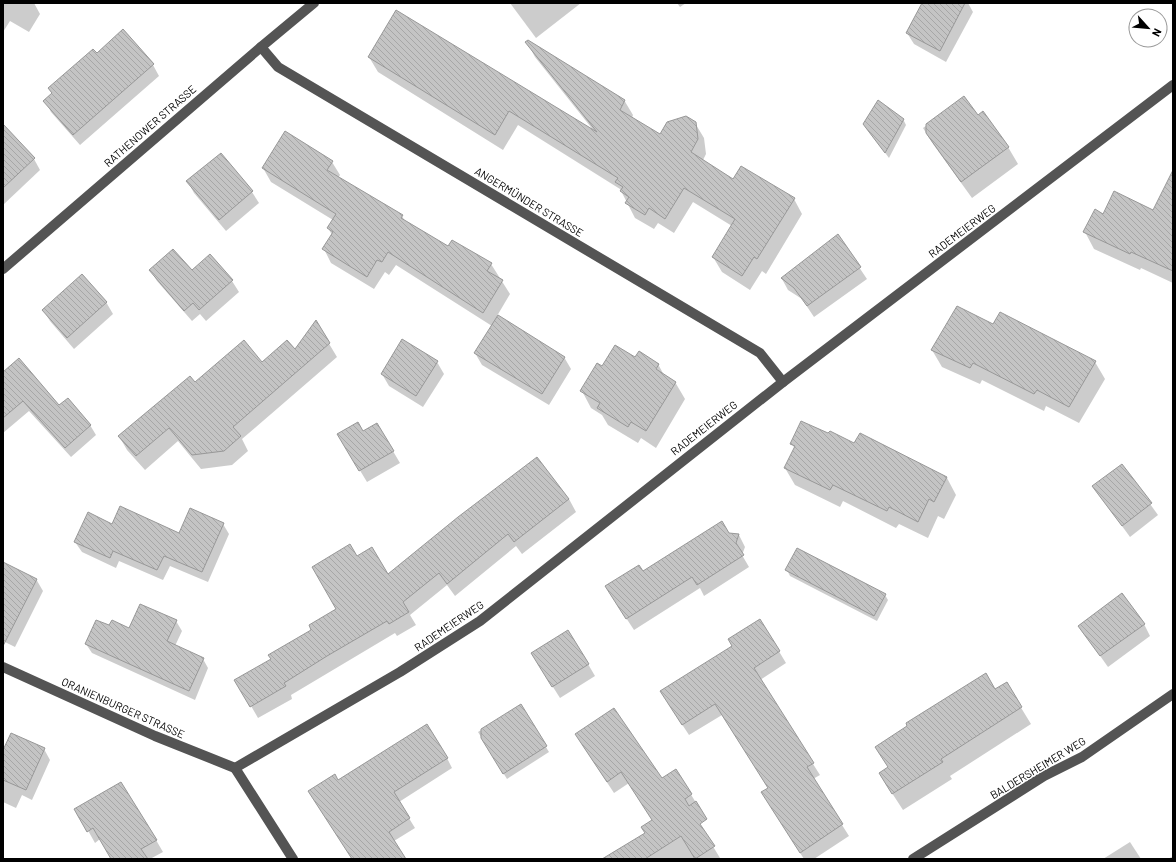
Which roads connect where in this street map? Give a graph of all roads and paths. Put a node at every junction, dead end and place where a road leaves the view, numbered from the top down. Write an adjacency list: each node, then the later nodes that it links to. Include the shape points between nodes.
1 (314, 3): 2 (street, RATHENOWER STRASSE)
2 (261, 47): 4 (street, RATHENOWER STRASSE); 5 (street, ANGERMÜNDER STRASSE, via 278,67 760,353)
3 (1173, 85): 5 (street, RADEMEIERWEG)
4 (3, 269)
5 (783, 382): 8 (street, RADEMEIERWEG, via 480,621 400,672)
6 (3, 667): 8 (street, ORANIENBURGER STRASSE, via 150,734)
7 (1173, 694): 10 (street, BALDERSHEIMER WEG, via 1082,757 1044,776)
8 (235, 768): 9 (street)
9 (293, 859)
10 (913, 859)

